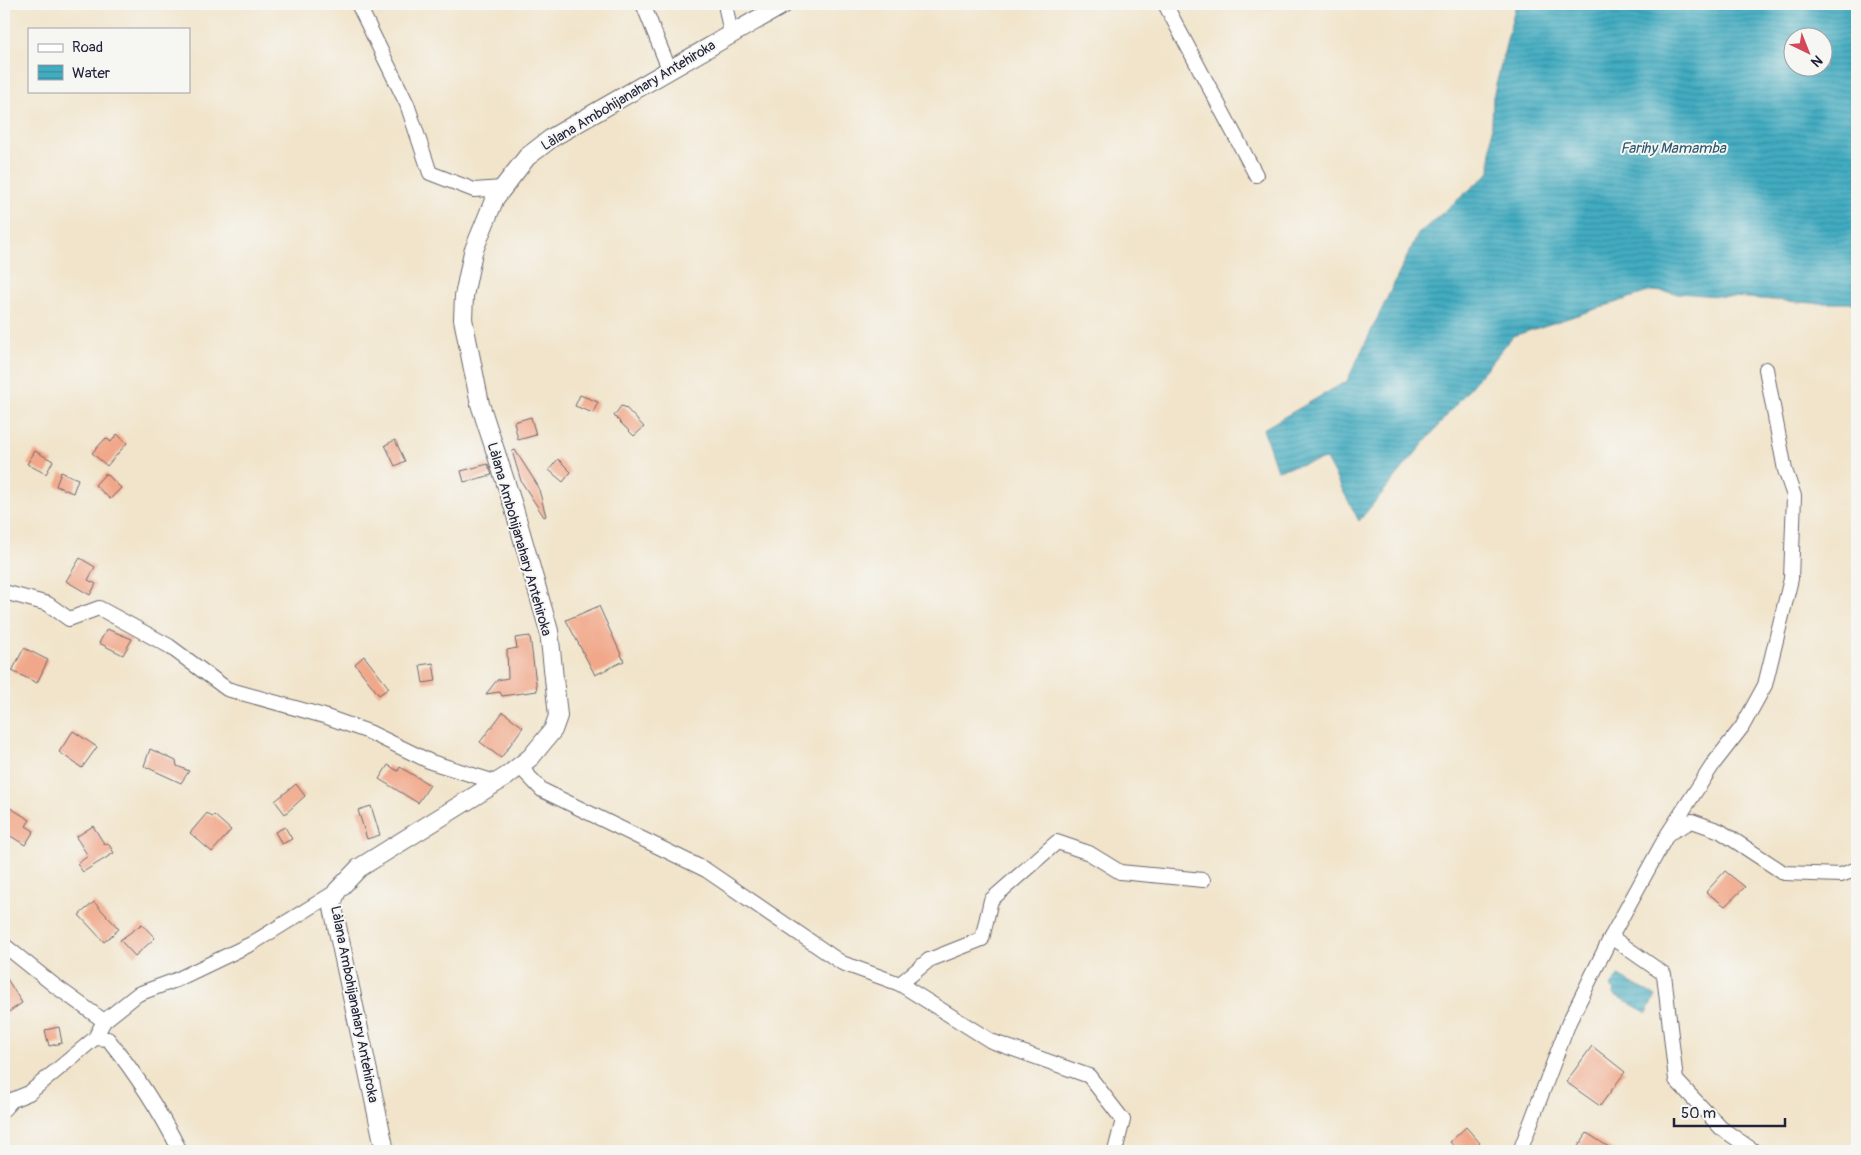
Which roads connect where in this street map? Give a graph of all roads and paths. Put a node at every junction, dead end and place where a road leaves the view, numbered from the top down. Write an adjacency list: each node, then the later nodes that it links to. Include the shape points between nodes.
1 (358, 4): 9 (street, via 407,104 430,173 474,190)
2 (643, 4): 7 (street)
3 (725, 4): 6 (street)
4 (784, 4): 6 (street, Làlana Ambohijanahary Antehiroka)
5 (1165, 4): 8 (street)
6 (731, 34): 7 (street, Làlana Ambohijanahary Antehiroka)
7 (669, 69): 9 (street, Làlana Ambohijanahary Antehiroka, via 552,137 527,157)
8 (1256, 175)
9 (503, 188): 12 (street, Làlana Ambohijanahary Antehiroka, via 495,198 473,252 464,296 464,319 480,404 549,631 558,698 558,716 553,730 531,758)
10 (1766, 369): 14 (street, via 1785,470 1794,496 1791,579 1780,632 1766,685 1742,727 1714,762)
11 (4, 592): 13 (street, via 48,604 69,619 99,608 169,646 226,689 332,719 431,762)
12 (519, 766): 13 (street, Làlana Ambohijanahary Antehiroka); 20 (street, via 542,790 706,870 842,963)
13 (495, 782): 17 (street, Làlana Ambohijanahary Antehiroka, via 359,868)
14 (1667, 835): 15 (street, via 1692,821 1720,831 1784,873 1841,875); 18 (street)
15 (1857, 869)
16 (1204, 880): 20 (street, via 1120,872 1089,853 1057,842 990,900 982,939 929,960)
17 (337, 891): 21 (street, via 251,944 176,980 138,994); 25 (street, Làlana Ambohijanahary Antehiroka, via 332,903)
18 (1611, 936): 27 (street, via 1569,1022); 28 (street, via 1664,974 1676,1080 1721,1128)
19 (4, 945): 21 (street)
20 (900, 984): 26 (street, via 991,1041 1089,1076 1123,1120)
21 (104, 1021): 22 (street)
22 (95, 1038): 23 (street, via 29,1093 12,1100); 24 (street, via 108,1039 132,1070)
23 (4, 1109)
24 (180, 1151)
25 (386, 1151)
26 (1115, 1151)
27 (1520, 1151)
28 (1754, 1151)

